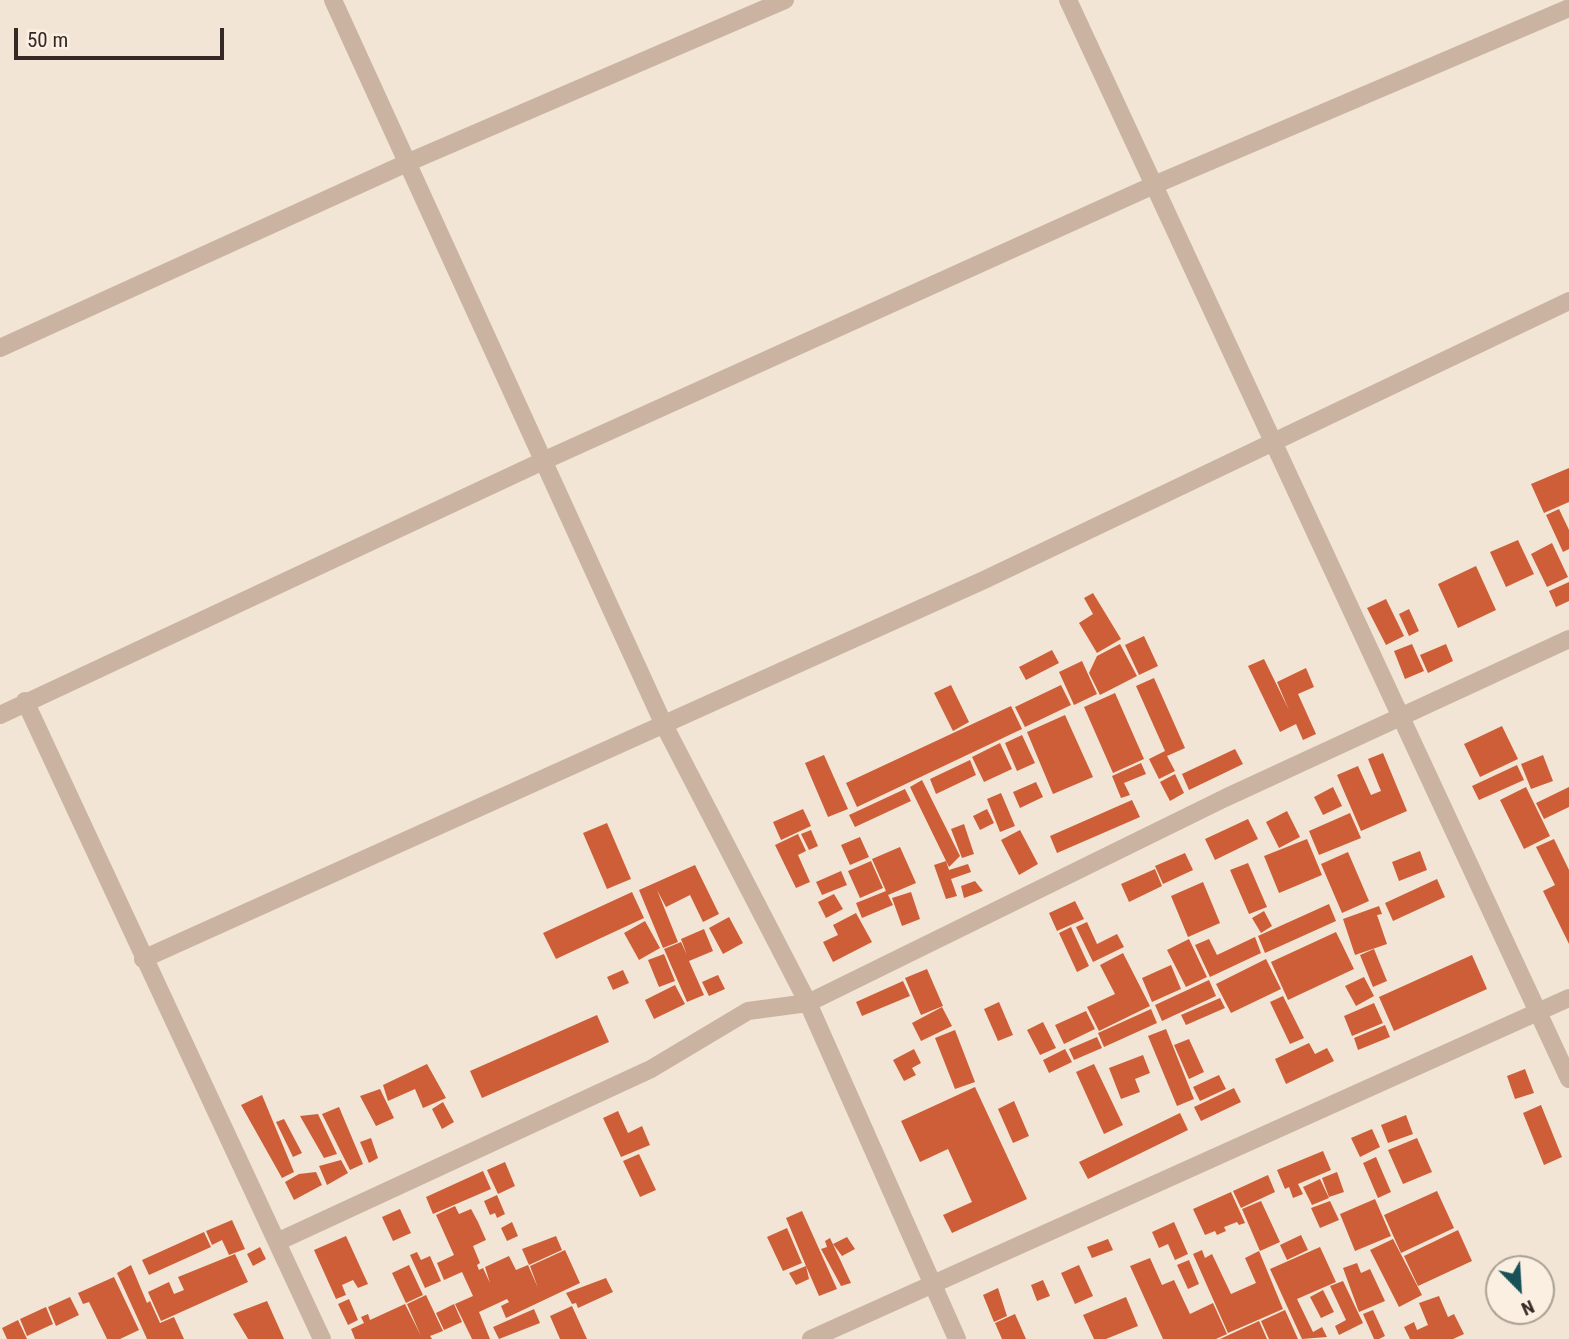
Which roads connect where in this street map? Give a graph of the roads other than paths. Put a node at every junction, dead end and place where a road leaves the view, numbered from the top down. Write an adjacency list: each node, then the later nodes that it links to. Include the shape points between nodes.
1 (333, 0): 5 (street)
2 (785, 0): 5 (street)
3 (1068, 0): 6 (street)
4 (1569, 8): 6 (street)
5 (409, 162): 8 (street); 10 (street)
6 (1154, 185): 9 (street); 10 (street)
7 (1569, 301): 9 (street)
8 (0, 348)
9 (1273, 442): 14 (street); 15 (street)
10 (543, 461): 12 (street); 15 (street)
11 (1569, 639): 14 (street)
12 (26, 701): 13 (street); 16 (street)
13 (0, 715)
14 (1402, 715): 18 (street); 19 (street)
15 (664, 725): 16 (street); 18 (street)
16 (142, 959): 21 (street)
17 (1569, 998): 19 (street)
18 (808, 1003): 21 (street, via 748,1011 651,1069); 22 (street)
19 (1538, 1012): 20 (street); 22 (street)
20 (1569, 1079)
21 (277, 1242): 23 (street)
22 (931, 1282): 24 (street); 25 (street)
23 (322, 1339)
24 (811, 1339)
25 (957, 1339)

